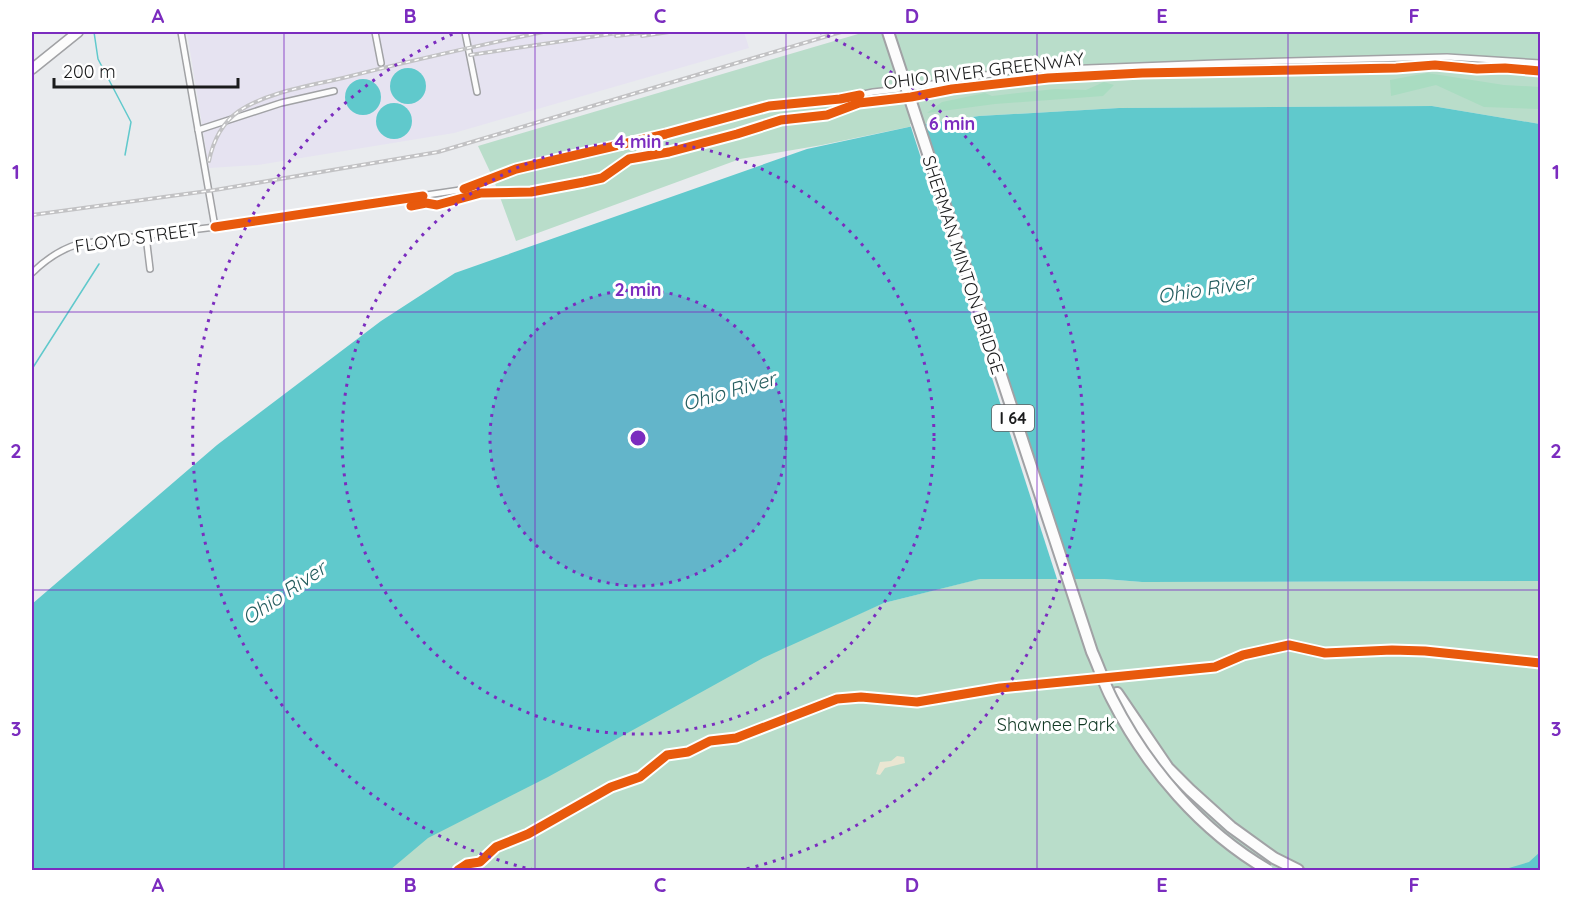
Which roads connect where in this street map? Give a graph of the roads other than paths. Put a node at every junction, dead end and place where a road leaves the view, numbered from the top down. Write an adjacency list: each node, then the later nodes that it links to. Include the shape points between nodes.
1 (77, 32): 9 (main road)
2 (181, 32): 13 (street)
3 (375, 32): 6 (street)
4 (465, 32): 12 (street)
5 (888, 32): 18 (highway, SHERMAN MINTON BRIDGE / I 64, bridge, via 1064,580 1106,695 1141,755 1168,790 1219,840); 19 (highway, bridge, via 1092,652 1112,699 1148,759 1180,798 1235,848); 20 (highway, SHERMAN MINTON BRIDGE / I 64, bridge, via 1064,576 1091,646 1125,707 1168,768 1231,827)
6 (381, 63)
7 (1540, 63): 8 (street, via 1448,57)
8 (1200, 64): 10 (street); 14 (street, via 1000,72 840,99 769,106 516,169 460,190)
9 (32, 69)
10 (1195, 71)
11 (334, 91): 13 (street, via 281,103)
12 (477, 92)
13 (198, 130): 15 (street, FLOYD STREET, via 215,227)
14 (420, 196)
15 (146, 236): 16 (street); 17 (street, FLOYD STREET, via 62,249)
16 (150, 269)
17 (32, 273)
18 (1260, 870)
19 (1268, 870)
20 (1298, 870)

